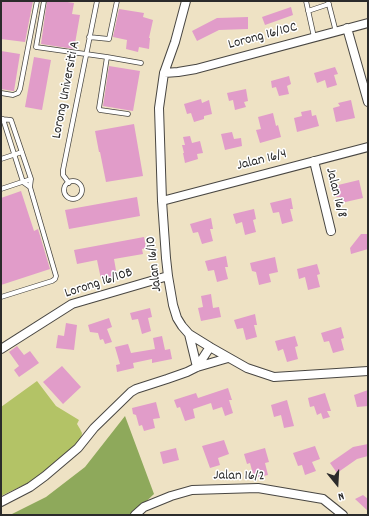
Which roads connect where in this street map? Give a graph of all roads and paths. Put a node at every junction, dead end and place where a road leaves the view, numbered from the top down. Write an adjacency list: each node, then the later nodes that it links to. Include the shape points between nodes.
1 (37, 1): 18 (lane, via 20,89 13,95)
2 (44, 1): 14 (lane, via 36,47)
3 (95, 1): 12 (lane, Lorong Universiti A)
4 (117, 1): 12 (lane, via 109,39)
5 (186, 1): 17 (street, Jalan 16/10)
6 (306, 1): 8 (lane)
7 (329, 2): 8 (lane); 11 (lane)
8 (308, 10): 13 (lane)
9 (368, 23): 10 (street, Lorong 16/10C)
10 (347, 28): 11 (street, Lorong 16/10C); 19 (street)
11 (336, 32): 13 (street, Lorong 16/10C)
12 (90, 37): 14 (lane, Lorong Universiti A)
13 (314, 37): 17 (street, Lorong 16/10C, via 196,69)
14 (85, 54): 15 (lane); 29 (lane, Lorong Universiti A, via 63,170)
15 (107, 57): 16 (lane); 20 (lane, via 99,108)
16 (141, 63)
17 (164, 73): 32 (street, Jalan 16/10, via 159,108)
18 (1, 93)
19 (368, 102)
20 (128, 114)
21 (2, 119): 23 (lane, via 11,120); 24 (lane)
22 (368, 147): 26 (street, Jalan 16/4)
23 (22, 152): 24 (lane); 27 (lane)
24 (14, 155): 25 (lane); 28 (lane)
25 (1, 159)
26 (314, 161): 32 (street, Jalan 16/4); 33 (street, Jalan 16/8)
27 (30, 179): 28 (lane); 30 (lane)
28 (22, 182): 30 (lane); 31 (lane)
29 (69, 183): 29 (lane, via 76,182 81,186 82,193 77,198 70,199 66,194 65,188)
30 (30, 187): 35 (lane, via 56,276 52,281)
31 (1, 189)
32 (162, 200): 34 (street, Jalan 16/10)
33 (331, 231)
34 (168, 276): 36 (street, Jalan 16/10, via 177,318); 38 (street, Lorong 16/10B, via 72,304)
35 (1, 297)
36 (189, 334): 37 (street, Jalan 16/10); 40 (street)
37 (210, 348): 39 (street, Jalan 16/10); 40 (street)
38 (1, 349)
39 (228, 358): 40 (street); 41 (street, Jalan 16/10, via 247,368 274,376)
40 (198, 367): 42 (street, via 131,392 94,428 78,448 46,476)
41 (368, 371)
42 (1, 502)
43 (135, 515): 44 (street, Jalan 16/2, via 144,507 192,490 258,488 323,499)
44 (343, 515)

